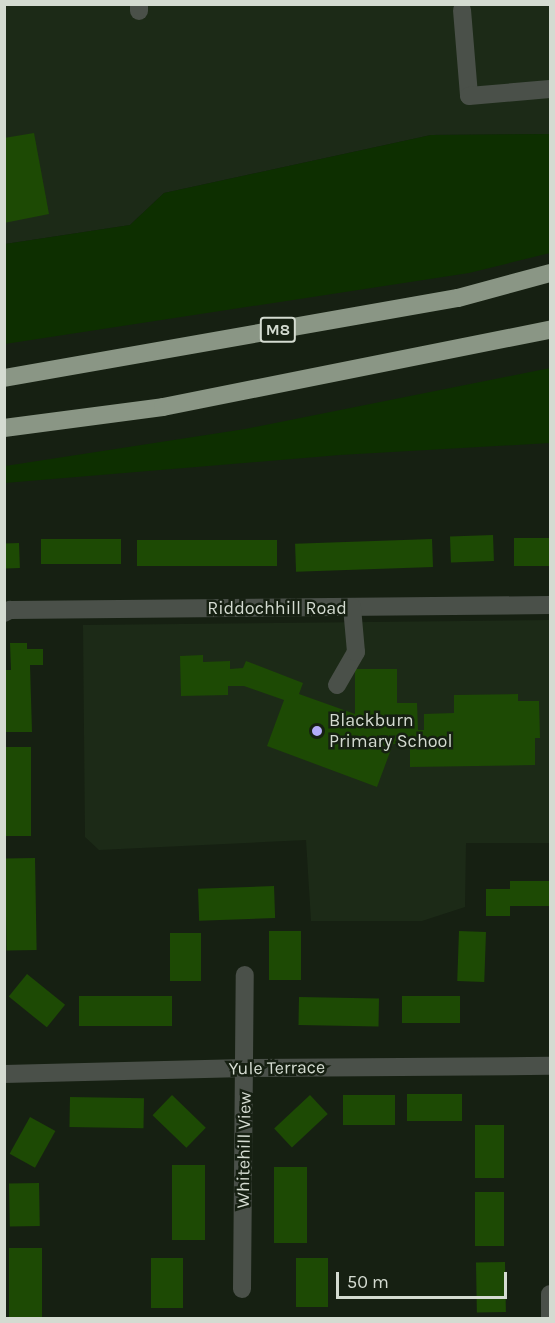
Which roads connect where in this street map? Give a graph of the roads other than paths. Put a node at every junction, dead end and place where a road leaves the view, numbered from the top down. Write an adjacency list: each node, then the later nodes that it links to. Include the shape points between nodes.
1 (462, 10): 2 (street, via 469,96)
2 (550, 88)
3 (550, 273): 5 (highway, M8, via 458,298)
4 (550, 330): 6 (highway, via 163,407)
5 (4, 378)
6 (4, 428)
7 (550, 605): 8 (street, Riddochhill Road)
8 (351, 608): 9 (street, Riddochhill Road); 10 (street, via 356,652)
9 (4, 613)
10 (337, 685)
11 (245, 975): 13 (street, Whitehill View)
12 (550, 1066): 13 (street, Yule Terrace)
13 (245, 1068): 14 (street, Yule Terrace); 15 (street, Whitehill View)
14 (4, 1074)
15 (242, 1289)
16 (550, 1294): 17 (street)
17 (550, 1318)

